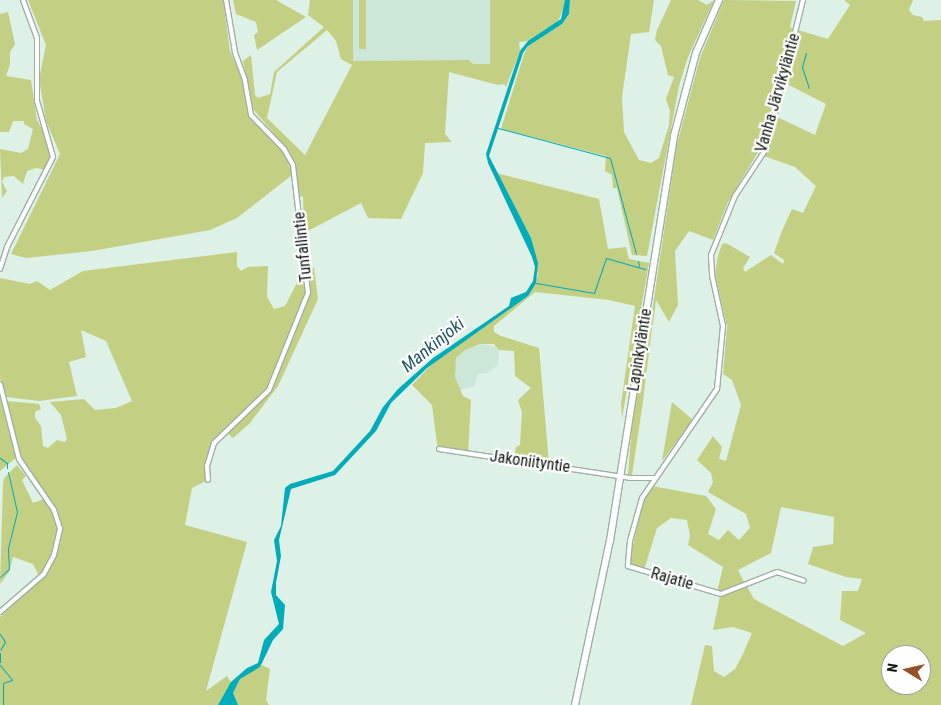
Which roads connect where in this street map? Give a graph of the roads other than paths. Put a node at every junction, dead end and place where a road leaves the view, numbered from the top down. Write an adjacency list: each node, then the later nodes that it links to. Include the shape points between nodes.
1 (23, 0): 5 (street, via 37,38 37,101 53,157 7,247)
2 (226, 0): 10 (street, Tunfallintie, via 251,114 284,149 293,165 308,293 269,390 214,443 207,466)
3 (719, 0): 8 (main road, Lapinkyläntie, via 696,53 674,136)
4 (803, 0): 9 (street, Vanha Järvikyläntie, via 766,149 735,196 712,252 711,270 723,326 717,389 709,406)
5 (0, 268)
6 (0, 384): 12 (street, via 19,459 54,510 60,529 54,555 44,574)
7 (439, 449): 8 (street, Jakoniityntie)
8 (621, 476): 9 (street); 13 (main road, Lapinkyläntie, via 596,614)
9 (654, 478): 11 (street, Rajatie, via 637,510 628,566 721,594 777,572)
10 (208, 480)
11 (804, 581)
12 (0, 612)
13 (575, 705)

